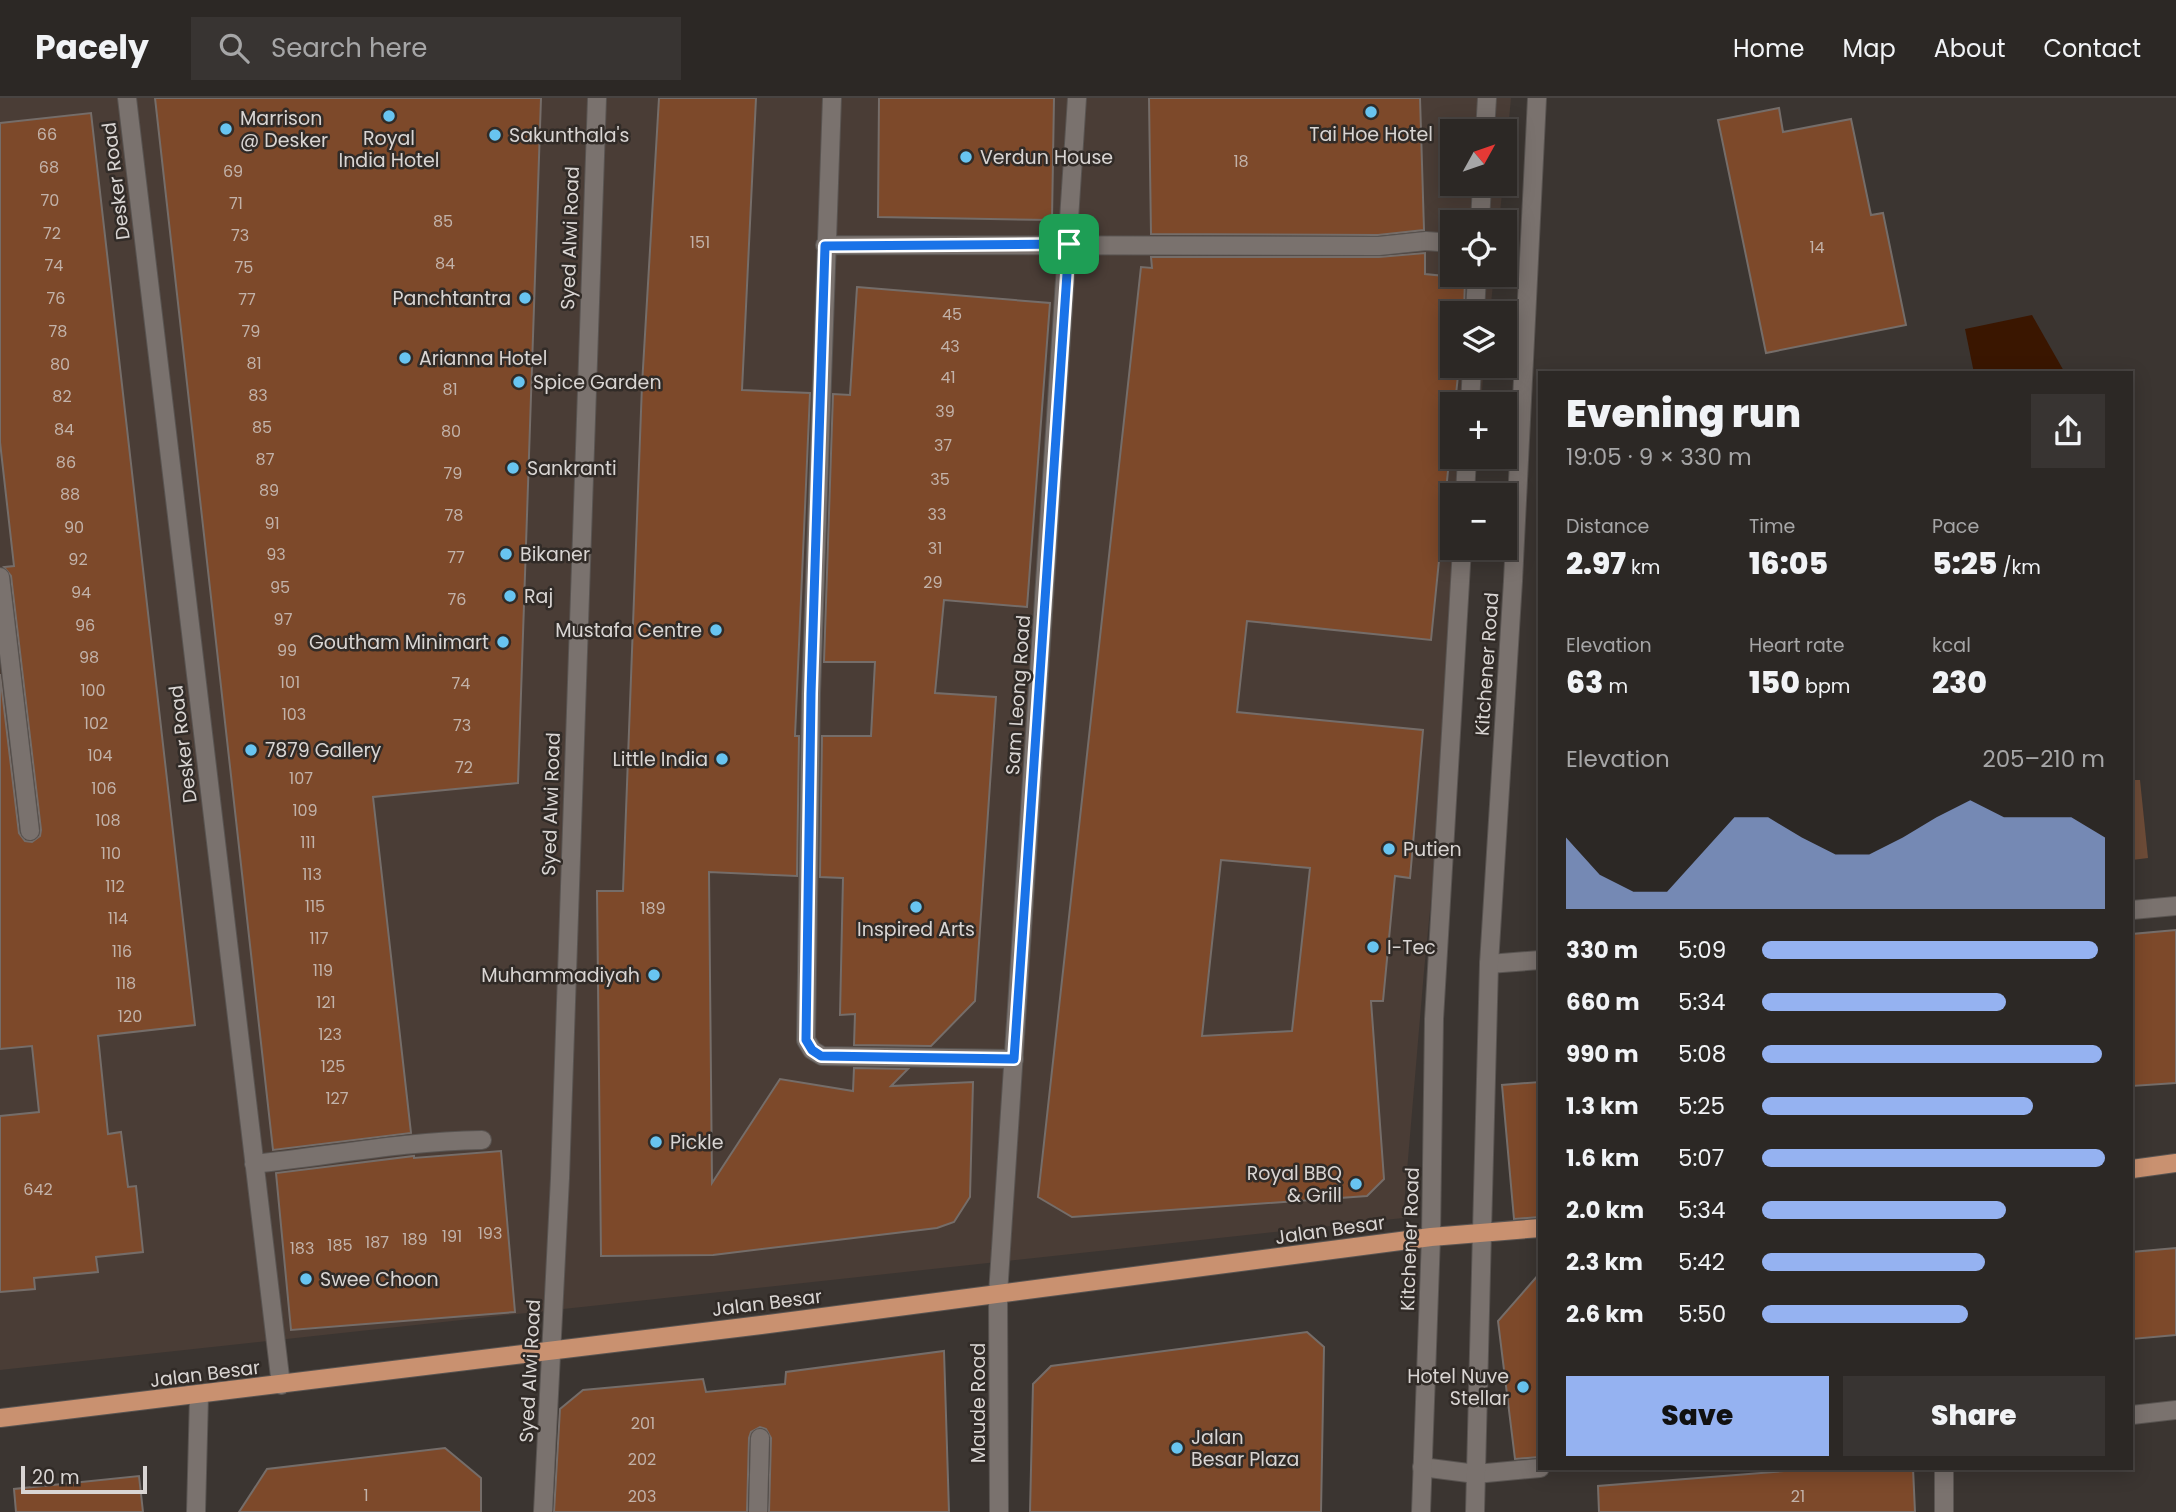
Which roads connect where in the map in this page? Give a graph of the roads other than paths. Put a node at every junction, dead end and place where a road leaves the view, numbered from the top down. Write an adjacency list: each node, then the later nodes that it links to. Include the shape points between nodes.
1 (127, 98): 21 (street, Desker Road)
2 (597, 98): 27 (street, Syed Alwi Road)
3 (832, 98): 10 (street)
4 (1077, 98): 9 (street, Sam Leong Road)
5 (1488, 98): 7 (street)
6 (1537, 98): 17 (street, Kitchener Road)
7 (1486, 119)
8 (1440, 242): 9 (street, via 1379,246)
9 (1069, 244): 10 (street); 18 (street, Sam Leong Road)
10 (825, 246): 18 (street, via 806,1040 821,1056)
11 (1461, 560): 25 (street, Kitchener Road, via 1434,1019)
12 (0, 577): 13 (street)
13 (30, 831)
14 (2176, 906): 15 (street)
15 (2133, 910)
16 (1538, 960): 17 (street)
17 (1489, 964): 24 (street, Kitchener Road)
18 (1014, 1059): 26 (street, Sam Leong Road)
19 (482, 1140): 21 (street, via 426,1141)
20 (2176, 1163): 22 (main road)
21 (254, 1164): 28 (street, Desker Road)
22 (2133, 1169)
23 (1538, 1228): 24 (main road, Jalan Besar)
24 (1482, 1232): 25 (main road, Jalan Besar); 37 (street, Kitchener Road)
25 (1431, 1237): 26 (main road, Jalan Besar); 34 (street, Kitchener Road)
26 (998, 1294): 27 (main road, Jalan Besar); 41 (street, Maude Road)
27 (552, 1350): 28 (main road, Jalan Besar); 39 (street, Syed Alwi Road)
28 (281, 1385): 29 (main road, Jalan Besar)
29 (199, 1396): 32 (main road, Jalan Besar); 38 (street)
30 (2176, 1410): 31 (street)
31 (2133, 1415)
32 (0, 1418)
33 (760, 1438): 40 (street)
34 (1422, 1467): 37 (street); 42 (street, Kitchener Road)
35 (1538, 1468): 37 (street)
36 (1944, 1470): 44 (street)
37 (1476, 1474): 43 (street, Kitchener Road)
38 (196, 1512)
39 (543, 1512)
40 (758, 1512)
41 (999, 1512)
42 (1421, 1512)
43 (1475, 1512)
44 (1944, 1512)

